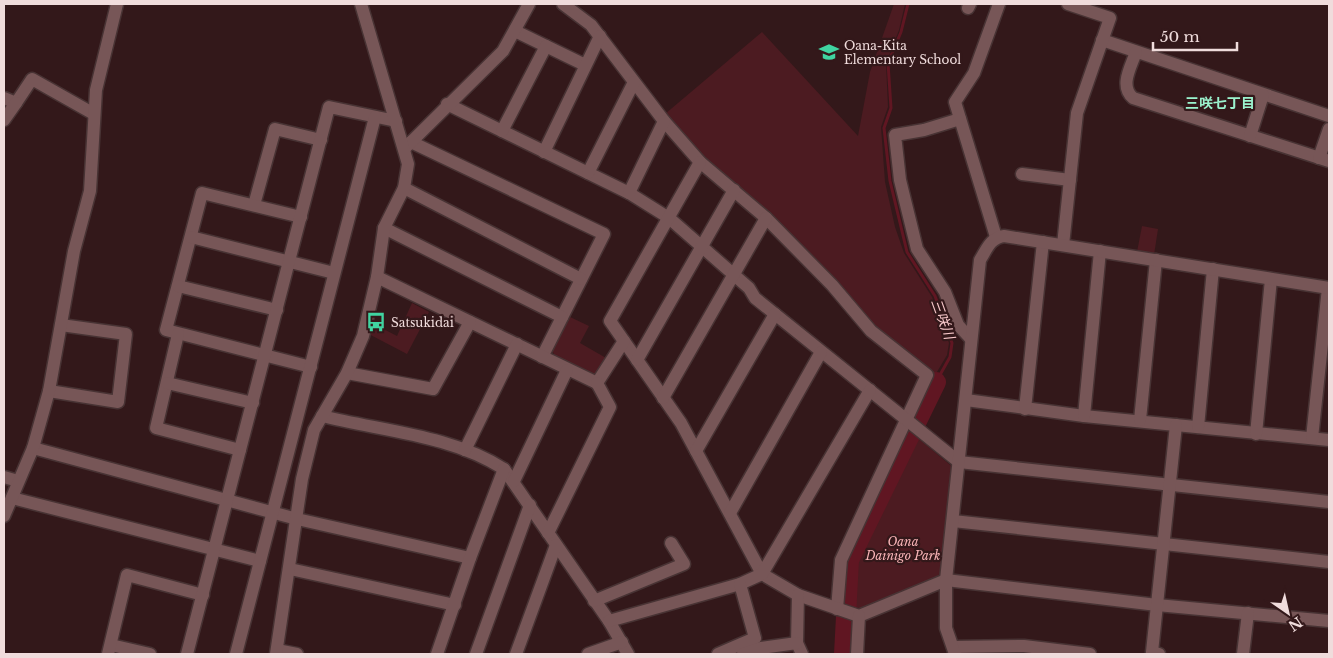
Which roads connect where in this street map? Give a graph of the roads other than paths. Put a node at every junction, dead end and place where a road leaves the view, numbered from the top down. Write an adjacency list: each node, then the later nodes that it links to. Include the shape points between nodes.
1 (116, 4): 17 (street, via 100,70)
2 (361, 4): 22 (street)
3 (529, 4): 7 (street)
4 (563, 4): 8 (street)
5 (999, 4): 20 (street, via 974,74 955,102)
6 (1068, 4): 9 (street, via 1110,18)
7 (515, 31): 10 (street); 16 (street, via 503,51)
8 (600, 36): 12 (street); 13 (street)
9 (1102, 40): 11 (street); 34 (street, via 1077,113)
10 (546, 46): 12 (street); 25 (street)
11 (1136, 52): 14 (street); 26 (street, via 1125,87 1133,98)
12 (585, 65): 29 (street)
13 (634, 82): 23 (street); 32 (street)
14 (1263, 95): 18 (street); 26 (street)
15 (10, 101): 17 (street, via 32,79); 21 (street)
16 (447, 104): 25 (street); 28 (street)
17 (94, 114): 63 (street, via 90,191 74,250)
18 (1329, 116)
19 (375, 117): 22 (street); 27 (street, via 330,107); 52 (street)
20 (960, 119): 44 (street); 65 (street, via 895,135 900,180 917,249 944,292 958,325)
21 (4, 120)
22 (396, 120): 28 (street)
23 (664, 121): 31 (street); 37 (street)
24 (1329, 129): 30 (street)
25 (502, 131): 29 (street)
26 (1250, 136): 30 (street)
27 (321, 140): 38 (street, via 275,129); 39 (street)
28 (408, 145): 35 (street); 55 (street, via 604,234)
29 (544, 152): 32 (street)
30 (1324, 160)
31 (700, 162): 36 (street); 40 (street)
32 (588, 173): 37 (street)
33 (1022, 174): 34 (street)
34 (1070, 180): 46 (street)
35 (404, 188): 42 (street); 55 (street)
36 (734, 190): 41 (street); 47 (street)
37 (629, 193): 40 (street)
38 (254, 205): 39 (street); 43 (street, via 202,193)
39 (301, 217): 50 (street)
40 (669, 218): 47 (street); 66 (street, via 610,320)
41 (766, 218): 53 (street); 86 (street, via 832,285 871,331 927,375)
42 (384, 228): 54 (street); 61 (street)
43 (191, 237): 50 (street); 57 (street)
44 (996, 237): 45 (street); 65 (street, via 980,260)
45 (1043, 242): 46 (street); 82 (street)
46 (1063, 245): 48 (street)
47 (702, 247): 53 (street); 71 (street)
48 (1100, 251): 49 (street); 84 (street)
49 (1156, 260): 51 (street); 85 (street)
50 (289, 262): 52 (street); 59 (street)
51 (1213, 269): 56 (street); 88 (street)
52 (334, 274): 72 (street)
53 (734, 275): 60 (street); 79 (street)
54 (377, 277): 62 (street); 74 (street, via 363,336)
55 (581, 279): 61 (street)
56 (1271, 279): 58 (street); 89 (street)
57 (178, 286): 59 (street); 64 (street, via 166,330)
58 (1329, 288): 90 (street)
59 (277, 310): 69 (street)
60 (775, 314): 68 (street); 95 (street)
61 (562, 317): 70 (street)
62 (470, 322): 67 (street); 74 (street, via 433,389)
63 (61, 325): 78 (street); 78 (street, via 126,334 118,402)
64 (178, 334): 69 (street); 75 (street)
65 (971, 338): 80 (street)
66 (624, 341): 71 (street); 76 (street)
67 (517, 344): 70 (street); 94 (street)
68 (821, 352): 77 (street); 107 (street)
69 (265, 356): 72 (street); 81 (street)
70 (542, 356): 73 (street)
71 (637, 360): 79 (street)
72 (310, 368): 106 (street)
73 (567, 370): 76 (street); 100 (street)
74 (347, 372): 83 (street)
75 (167, 383): 81 (street); 93 (street, via 156,428)
76 (598, 383): 111 (street, via 610,407)
77 (870, 390): 86 (street); 120 (street)
78 (49, 391): 92 (street)
79 (663, 398): 95 (street)
80 (966, 400): 82 (street); 96 (street)
81 (253, 403): 93 (street)
82 (1024, 409): 84 (street)
83 (322, 416): 94 (street); 109 (street, via 314,430 302,479)
84 (1084, 416): 85 (street)
85 (1140, 420): 87 (street)
86 (911, 424): 96 (street); 128 (street, via 841,560)
87 (1176, 425): 88 (street); 101 (street)
88 (1198, 427): 89 (street)
89 (1256, 434): 90 (street)
90 (1312, 438): 91 (street)
91 (1329, 440)
92 (34, 448): 99 (street); 103 (street)
93 (240, 450): 103 (street)
94 (465, 450): 97 (street, via 486,457)
95 (696, 451): 107 (street)
96 (959, 462): 101 (street); 110 (street)
97 (504, 469): 100 (street); 116 (street)
98 (4, 477): 99 (street)
99 (18, 481): 102 (street)
100 (514, 481): 105 (street)
101 (1169, 485): 104 (street); 114 (street)
102 (12, 498): 108 (street); 115 (street)
103 (228, 500): 106 (street); 115 (street)
104 (1329, 502)
105 (530, 506): 111 (street); 143 (street)
106 (271, 512): 109 (street); 117 (street)
107 (730, 513): 120 (street)
108 (4, 516)
109 (297, 519): 116 (street); 119 (street)
110 (953, 522): 114 (street); 121 (street)
111 (548, 533): 113 (street)
112 (671, 543): 125 (street, via 684,564)
113 (556, 545): 125 (street); 144 (street)
114 (1163, 546): 118 (street); 126 (street)
115 (214, 549): 117 (street); 123 (street)
116 (470, 558): 127 (street)
117 (260, 561): 140 (street)
118 (1329, 562)
119 (290, 570): 127 (street); 137 (street)
120 (762, 574): 122 (street); 124 (street)
121 (946, 580): 126 (street); 130 (street); 136 (street, via 946,628)
122 (740, 584): 131 (street); 147 (street, via 755,638)
123 (203, 594): 135 (street, via 127,575); 139 (street)
124 (798, 595): 128 (street); 134 (street)
125 (594, 601): 131 (street)
126 (1157, 604): 129 (street); 151 (street, via 1152,652)
127 (454, 605): 142 (street)
128 (837, 609): 130 (street)
129 (1248, 613): 132 (street); 152 (street)
130 (859, 616): 149 (street)
131 (609, 621): 133 (street)
132 (1329, 621)
133 (622, 642): 145 (street); 146 (street)
134 (799, 649): 148 (street, via 761,648)
135 (109, 650): 138 (street)
136 (954, 651): 150 (street, via 1024,646)
137 (276, 652): 141 (street)
138 (150, 654)
139 (187, 654)
140 (236, 654)
141 (297, 654)
142 (438, 654)
143 (476, 654)
144 (516, 654)
145 (588, 654)
146 (628, 654)
147 (718, 654)
148 (743, 654)
149 (857, 654)
150 (1090, 654)
151 (1159, 654)
152 (1243, 654)

